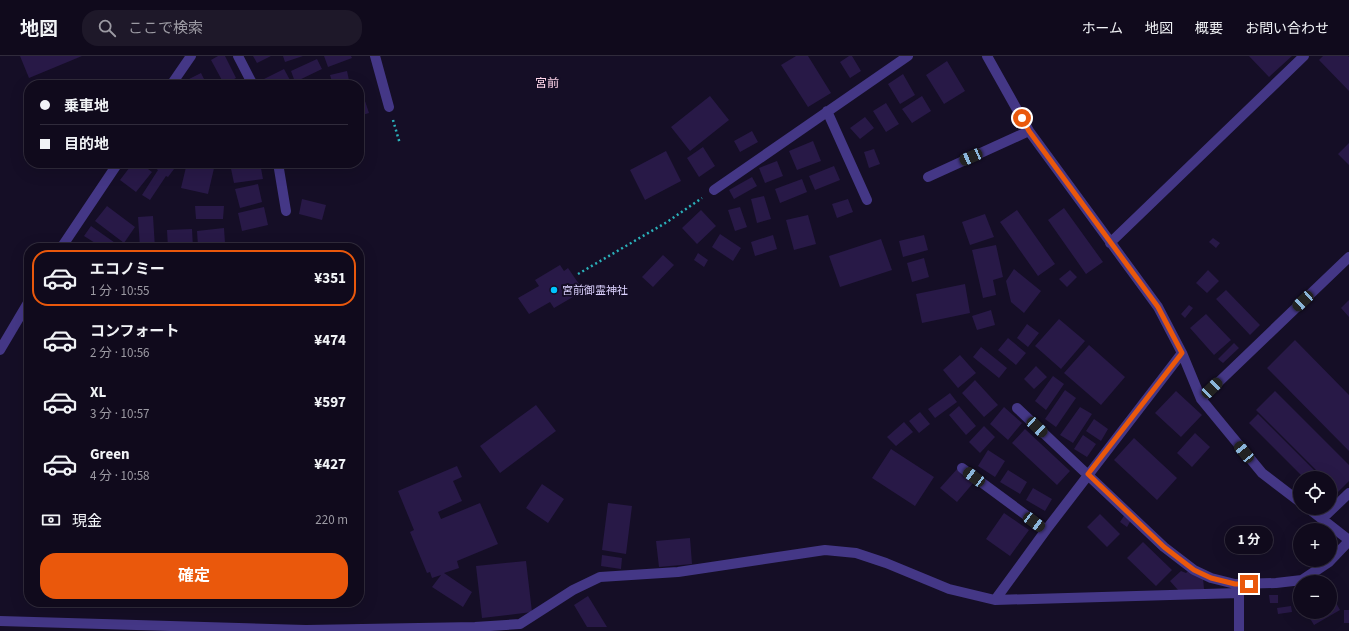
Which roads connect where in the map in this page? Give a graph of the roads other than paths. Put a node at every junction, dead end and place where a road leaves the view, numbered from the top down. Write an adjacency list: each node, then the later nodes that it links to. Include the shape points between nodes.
1 (191, 56): 7 (street)
2 (238, 56): 8 (street)
3 (375, 56): 9 (street)
4 (908, 56): 10 (street)
5 (987, 56): 11 (street)
6 (1304, 56): 19 (street)
7 (174, 80)
8 (250, 80)
9 (389, 107)
10 (827, 112): 15 (street); 16 (street)
11 (1029, 131): 14 (street); 19 (street)
12 (115, 168): 18 (street)
13 (279, 168): 17 (street)
14 (928, 177)
15 (714, 190)
16 (867, 200)
17 (286, 211)
18 (64, 243)
19 (1110, 243): 23 (street, via 1158,307)
20 (1349, 257): 24 (street)
21 (24, 310): 22 (street)
22 (0, 350)
23 (1182, 353): 24 (street); 27 (street)
24 (1201, 399): 29 (street, via 1262,473)
25 (1017, 408): 27 (street)
26 (962, 468): 32 (street)
27 (1088, 474): 32 (street); 33 (street, via 1164,547 1194,570 1211,578 1235,584 1302,580 1329,562)
28 (1349, 493): 31 (street)
29 (1293, 497)
30 (1317, 515): 31 (street)
31 (1322, 519): 33 (street)
32 (1046, 530): 34 (street)
33 (1349, 540)
34 (996, 600): 35 (street, via 949,589 886,562 856,553 825,550 678,572 600,577 573,590 520,624 306,630); 36 (street, via 1239,593)
35 (0, 621)
36 (1239, 631)

